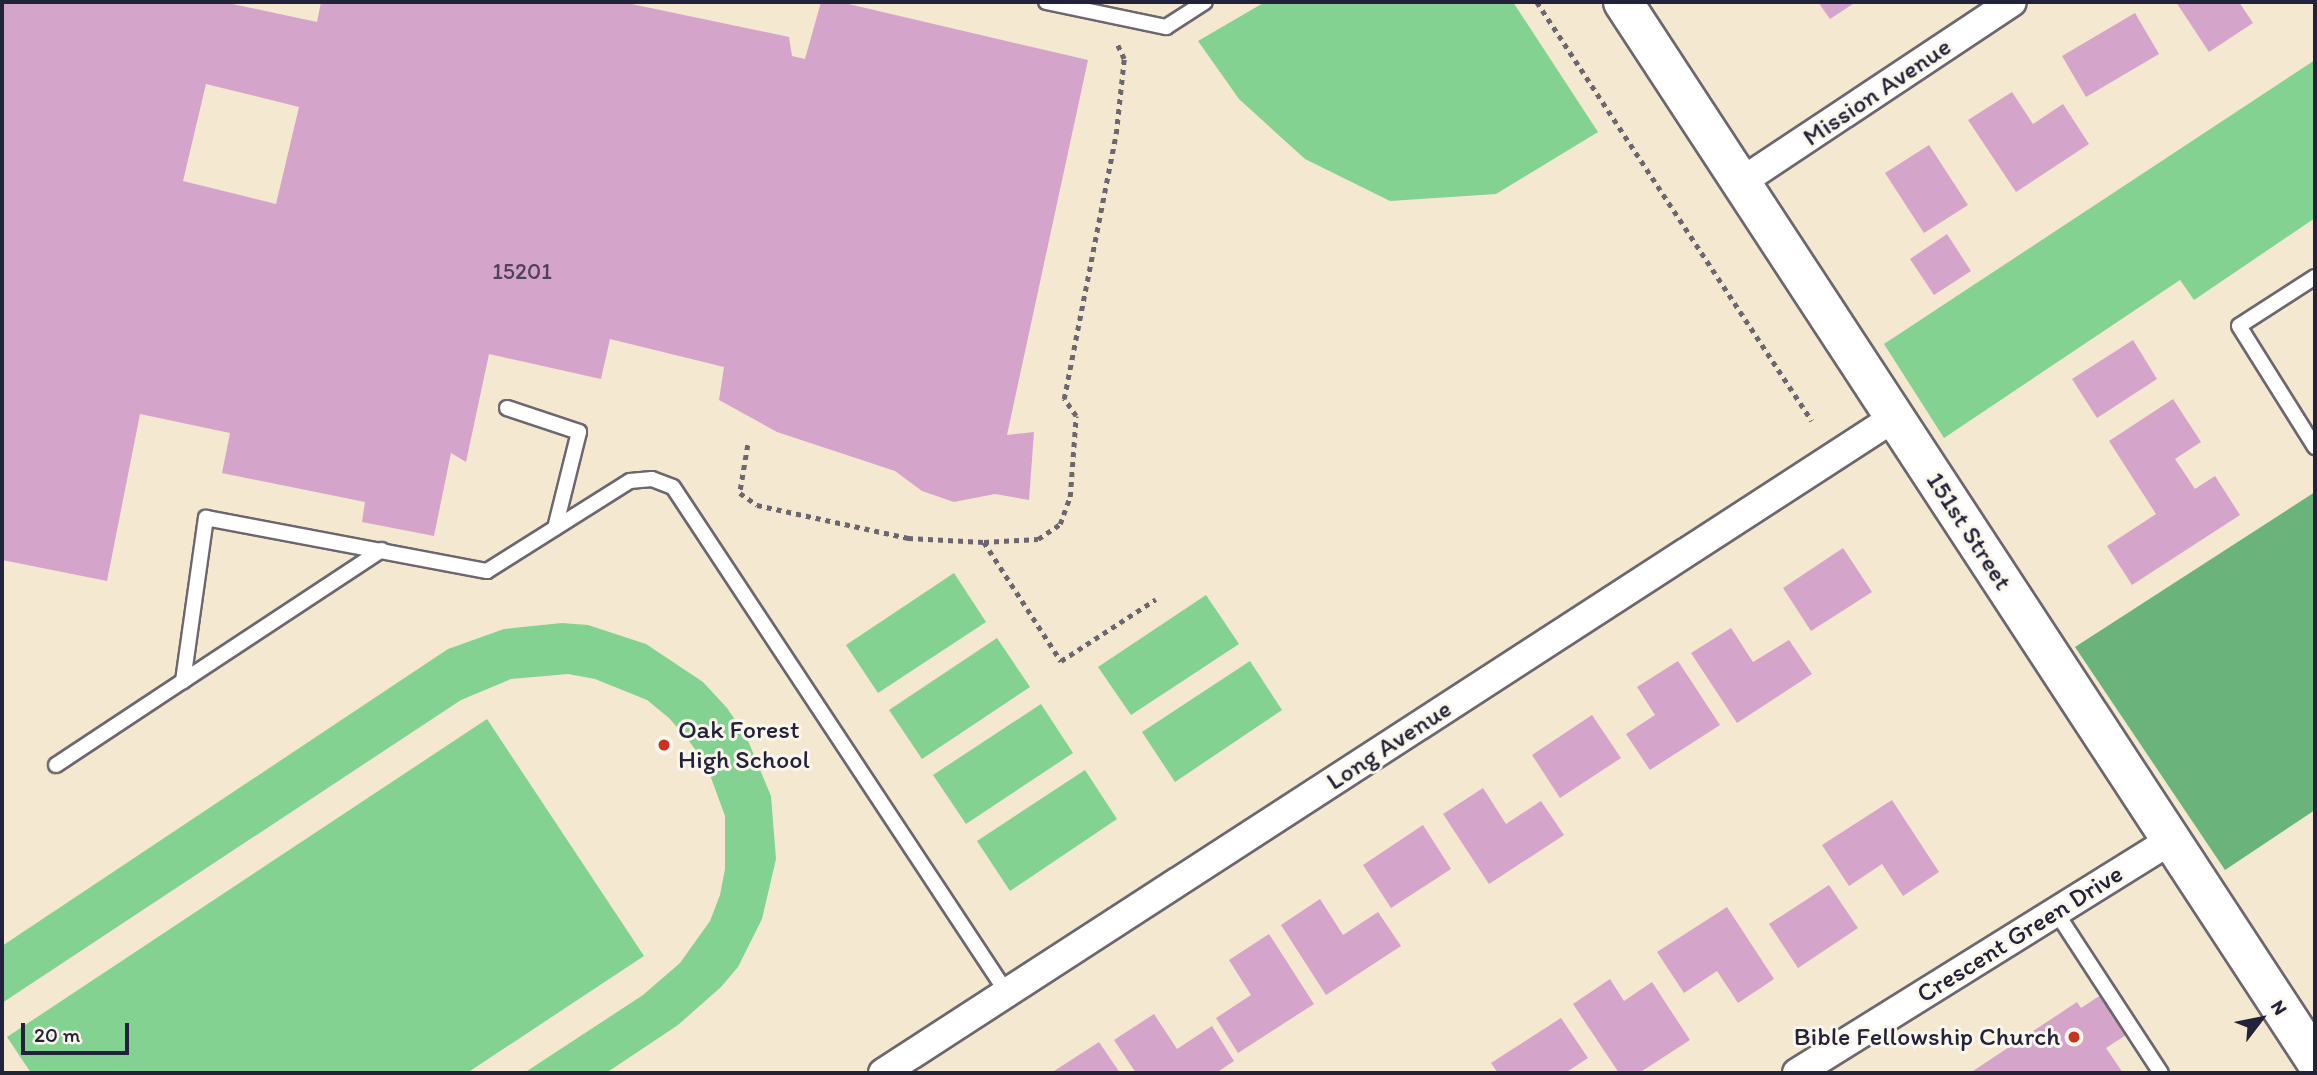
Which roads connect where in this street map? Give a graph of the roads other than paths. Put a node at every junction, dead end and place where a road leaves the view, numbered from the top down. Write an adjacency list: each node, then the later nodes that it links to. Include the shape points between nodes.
1 (1046, 2): 2 (lane, via 1166,27)
2 (1205, 2)
3 (1623, 2): 5 (street, 151st Street)
4 (2009, 3): 5 (street, Mission Avenue)
5 (1741, 182): 8 (street, 151st Street)
6 (2315, 277): 9 (lane, via 2239,326)
7 (507, 408): 10 (lane, via 579,432)
8 (1895, 417): 14 (street, 151st Street); 16 (street, Long Avenue)
9 (2315, 447)
10 (555, 528): 11 (lane, via 487,571); 16 (lane, via 630,481 652,479 673,488)
11 (382, 550): 12 (lane); 12 (lane, via 206,518)
12 (183, 681): 13 (lane)
13 (56, 765)
14 (2171, 840): 15 (street, Crescent Green Drive); 17 (street, 151st Street)
15 (2056, 912): 19 (street, Crescent Green Drive); 20 (lane)
16 (1007, 993): 18 (street, Long Avenue)
17 (2315, 1060)
18 (883, 1073)
19 (1797, 1073)
20 (2161, 1073)

